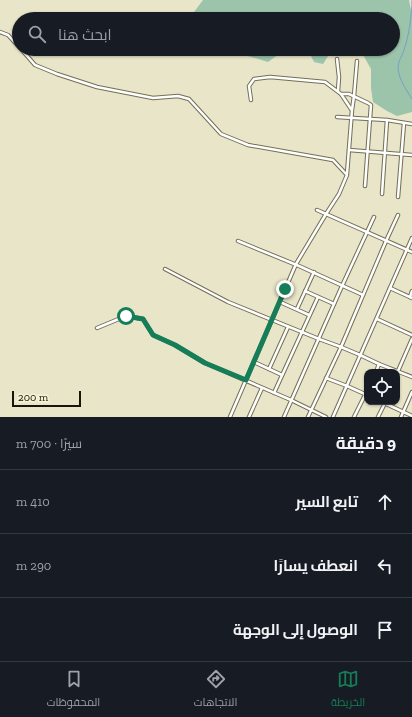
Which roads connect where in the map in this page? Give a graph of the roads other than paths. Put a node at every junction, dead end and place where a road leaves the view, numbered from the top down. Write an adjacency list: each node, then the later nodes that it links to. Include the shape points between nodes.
1 (0, 32): 2 (street)
2 (12, 39)
3 (27, 56): 21 (street, via 35,65 97,87 154,98 178,96 189,99 221,134 248,145 333,160)
4 (337, 59): 6 (street)
5 (358, 61): 7 (street)
6 (340, 93): 7 (street); 8 (street, via 325,82 270,77 254,79 249,86); 9 (street)
7 (354, 96): 9 (street); 12 (street, via 371,105)
8 (251, 100)
9 (352, 110): 11 (street)
10 (337, 117): 11 (street)
11 (351, 118): 12 (street); 16 (street)
12 (370, 119): 13 (street); 17 (street)
13 (387, 120): 14 (street); 18 (street)
14 (404, 123): 15 (street); 19 (street)
15 (412, 124)
16 (349, 150): 17 (street); 21 (street)
17 (367, 151): 18 (street); 22 (street)
18 (385, 153): 19 (street); 23 (street)
19 (402, 154): 20 (street); 24 (street)
20 (412, 155)
21 (347, 175): 26 (street)
22 (365, 186)
23 (382, 194)
24 (398, 197)
25 (317, 210): 26 (street)
26 (326, 214): 29 (street); 35 (street)
27 (398, 215): 32 (street)
28 (374, 217): 29 (street)
29 (367, 232): 32 (street); 38 (street)
30 (412, 238): 33 (street)
31 (238, 241): 35 (street)
32 (386, 241): 33 (street); 42 (street)
33 (407, 250): 34 (street); 39 (street)
34 (412, 252)
35 (296, 264): 37 (street); 45 (street)
36 (165, 269): 50 (street, via 228,302)
37 (314, 272): 38 (street); 40 (street)
38 (342, 286): 42 (street); 46 (street)
39 (390, 288): 44 (street); 49 (street)
40 (305, 291): 43 (street); 47 (street)
41 (412, 291): 44 (street)
42 (363, 295): 57 (street)
43 (318, 297): 46 (street); 48 (street)
44 (411, 297)
45 (280, 302): 47 (street); 50 (street)
46 (334, 304): 55 (street)
47 (297, 310): 48 (street)
48 (310, 315): 53 (street)
49 (377, 319): 54 (street); 58 (street)
50 (272, 321): 51 (street); 59 (street)
51 (288, 327): 53 (street); 61 (street)
52 (97, 328): 69 (street, via 126,316 143,319 153,335 205,363)
53 (302, 333): 55 (street); 66 (street)
54 (412, 335)
55 (319, 339): 57 (street); 76 (street)
56 (412, 339): 64 (street)
57 (341, 347): 58 (street); 68 (street)
58 (360, 355): 60 (street); 70 (street)
59 (254, 362): 61 (street); 69 (street)
60 (379, 364): 62 (street); 63 (street)
61 (269, 369): 66 (street)
62 (377, 369)
63 (391, 369)
64 (399, 369)
65 (400, 373): 67 (street)
66 (282, 375): 73 (street)
67 (412, 377)
68 (326, 378): 70 (street); 79 (street)
69 (246, 380): 71 (street); 82 (street)
70 (347, 386): 74 (street); 87 (street)
71 (262, 388): 73 (street); 83 (street)
72 (412, 392): 80 (street)
73 (274, 393): 76 (street)
74 (364, 393)
75 (364, 399): 88 (street)
76 (291, 400): 79 (street); 84 (street)
77 (383, 405): 89 (street)
78 (390, 405): 80 (street)
79 (311, 410): 85 (street); 86 (street)
80 (403, 412): 81 (street); 90 (street)
81 (412, 416)
82 (230, 417)
83 (249, 417)
84 (284, 417)
85 (308, 417)
86 (326, 417)
87 (333, 417)
88 (354, 417)
89 (378, 417)
90 (401, 417)

